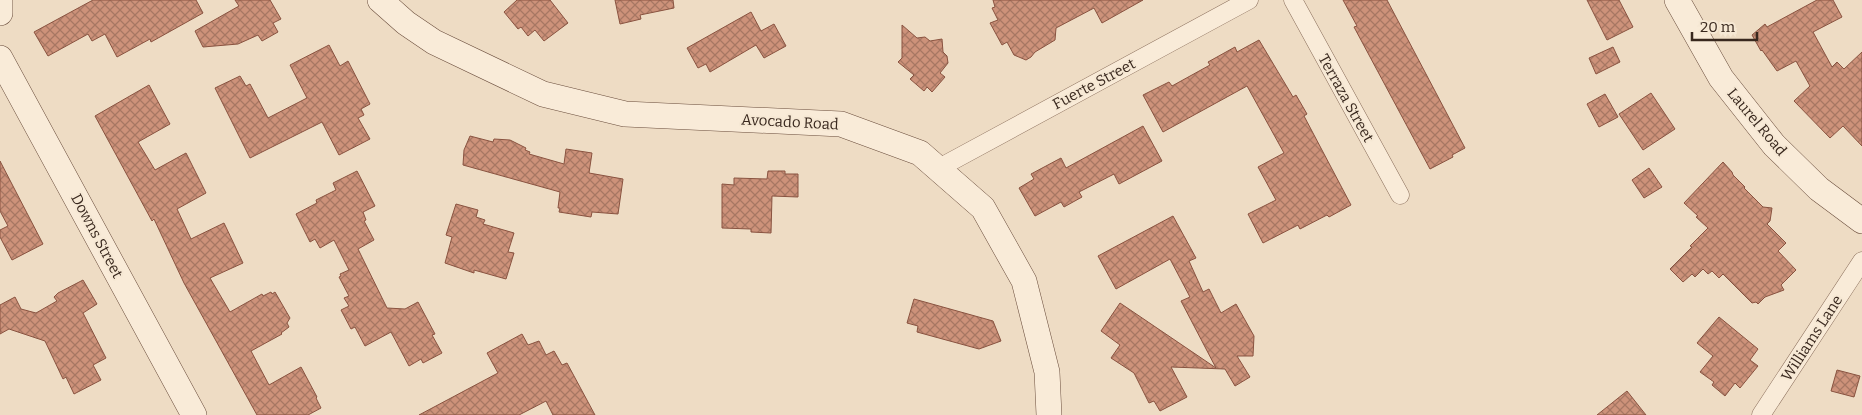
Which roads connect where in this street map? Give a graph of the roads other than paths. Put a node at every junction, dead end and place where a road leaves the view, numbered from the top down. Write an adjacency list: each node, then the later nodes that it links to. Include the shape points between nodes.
1 (0, 0): 6 (street)
2 (380, 0): 8 (street, Avocado Road, via 434,42 543,94 625,114 841,124 920,153)
3 (1249, 0): 8 (street, Fuerte Street)
4 (1293, 0): 9 (street, Terraza Street)
5 (1677, 0): 10 (street, Laurel Road, via 1721,78 1774,145 1819,190)
6 (0, 13)
7 (0, 58): 12 (street, Downs Street)
8 (939, 168): 13 (street, Avocado Road, via 983,208 1024,281 1048,372)
9 (1400, 195)
10 (1862, 221)
11 (1862, 261): 14 (street, Williams Lane)
12 (194, 415)
13 (1050, 415)
14 (1762, 415)

